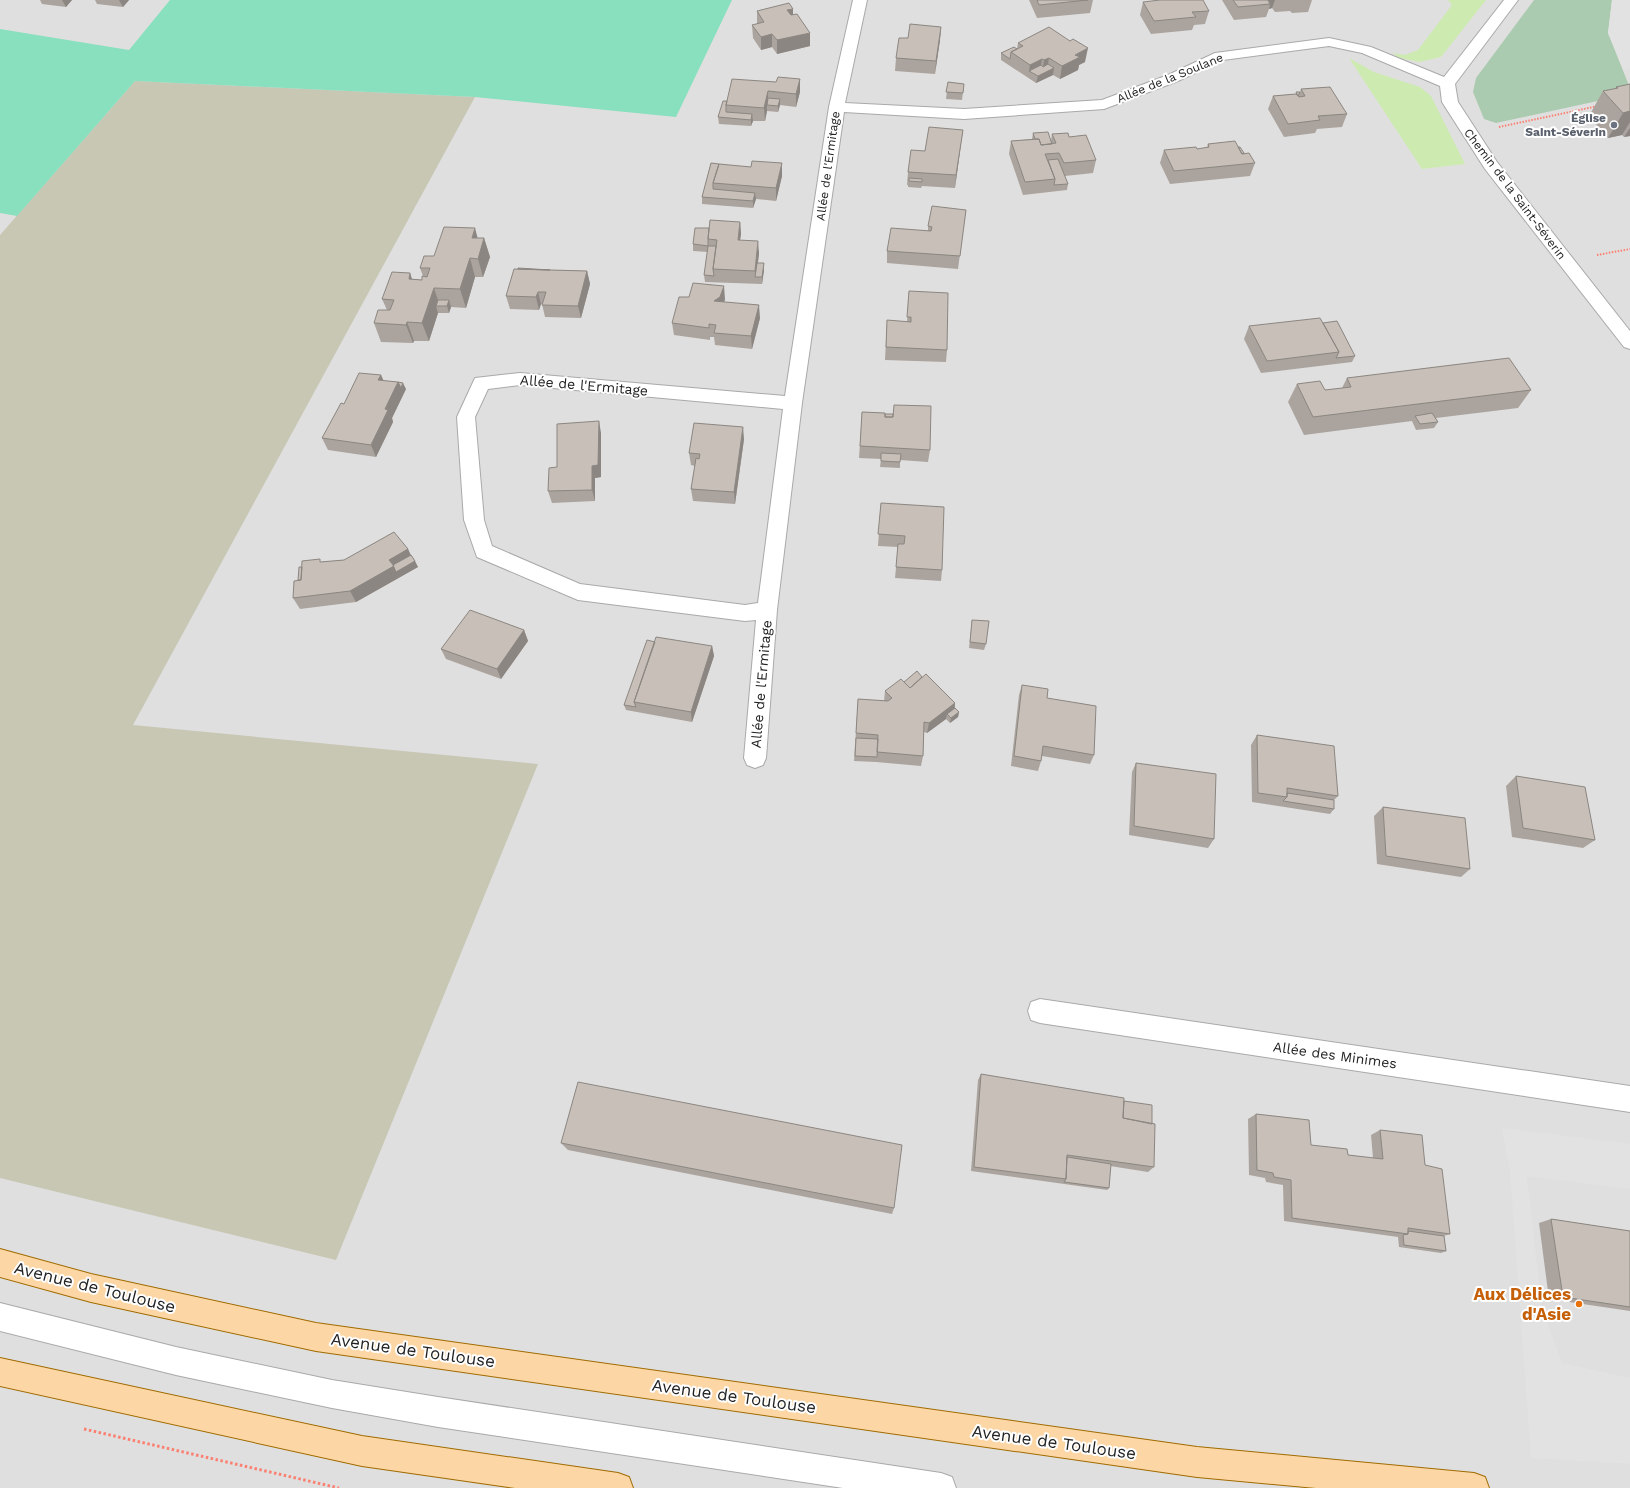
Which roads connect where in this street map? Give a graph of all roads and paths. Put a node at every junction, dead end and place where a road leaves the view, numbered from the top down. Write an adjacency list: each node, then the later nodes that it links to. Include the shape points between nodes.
1 (860, 0): 7 (street, Allée de l'Ermitage)
2 (1496, 0): 4 (street)
3 (1511, 0): 4 (street)
4 (1485, 36): 5 (street)
5 (1447, 84): 7 (street, Allée de la Soulane, via 1366,50 1329,42 1220,56 1173,78 1104,104 964,114); 8 (street, Chemin de la Saint-Séverin, via 1450,102)
6 (1599, 106): 8 (path)
7 (837, 108): 10 (street, Allée de l'Ermitage)
8 (1469, 134): 9 (street, Chemin de la Saint-Séverin)
9 (1630, 343)
10 (793, 404): 11 (street, Allée de l'Ermitage); 11 (street, Allée de l'Ermitage, via 520,379 481,383 466,417 474,520 484,551 578,592 745,613)
11 (767, 610): 12 (street, Allée de l'Ermitage)
12 (755, 758)
13 (1040, 1011): 14 (street, Allée des Minimes)
14 (1630, 1099)
15 (0, 1264): 22 (main road, Avenue de Toulouse, via 91,1288 316,1337 1197,1462)
16 (0, 1318): 21 (street, via 176,1361 332,1394)
17 (0, 1372): 20 (main road, via 362,1450)
18 (77, 1427): 19 (path)
19 (339, 1488)
20 (618, 1488)
21 (940, 1488)
22 (1474, 1488)

